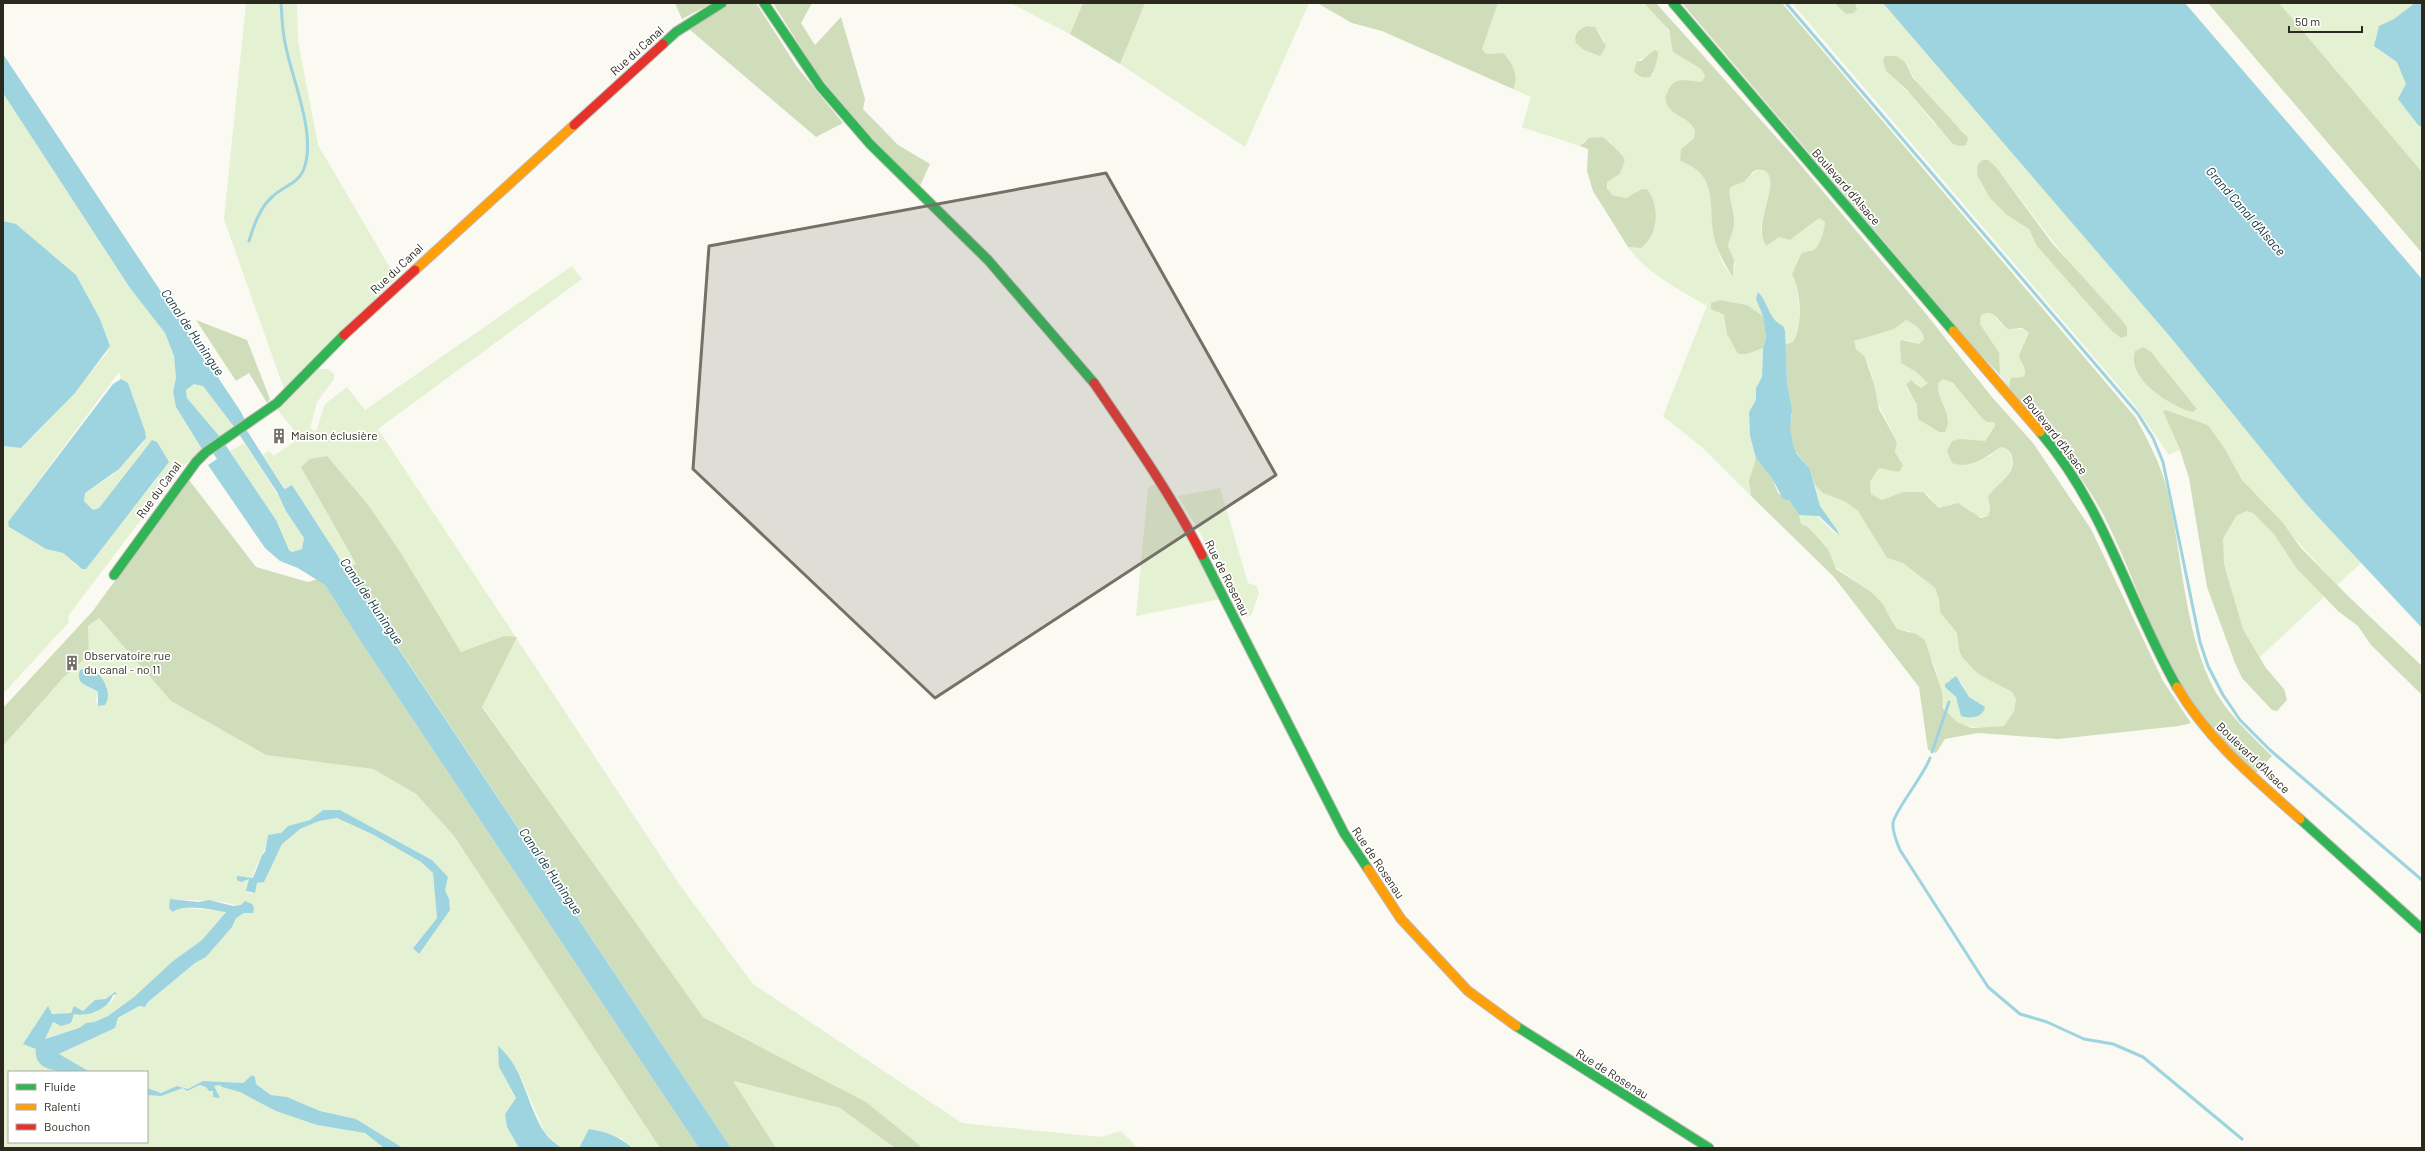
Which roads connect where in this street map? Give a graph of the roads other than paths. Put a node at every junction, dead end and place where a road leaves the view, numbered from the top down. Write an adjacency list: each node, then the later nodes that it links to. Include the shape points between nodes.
1 (722, 3): 4 (street, Rue du Canal, via 676,32 325,352 277,403 206,452 184,476)
2 (764, 3): 6 (street, Rue de Rosenau, via 820,86 870,144 988,260 1087,373 1158,477 1189,530 1344,833 1401,918 1468,991 1508,1021)
3 (1673, 3): 5 (street, Boulevard d'Alsace, via 2056,451 2084,493 2112,546 2162,660 2187,704 2207,732 2237,763)
4 (114, 575)
5 (2422, 929)
6 (1709, 1148)

